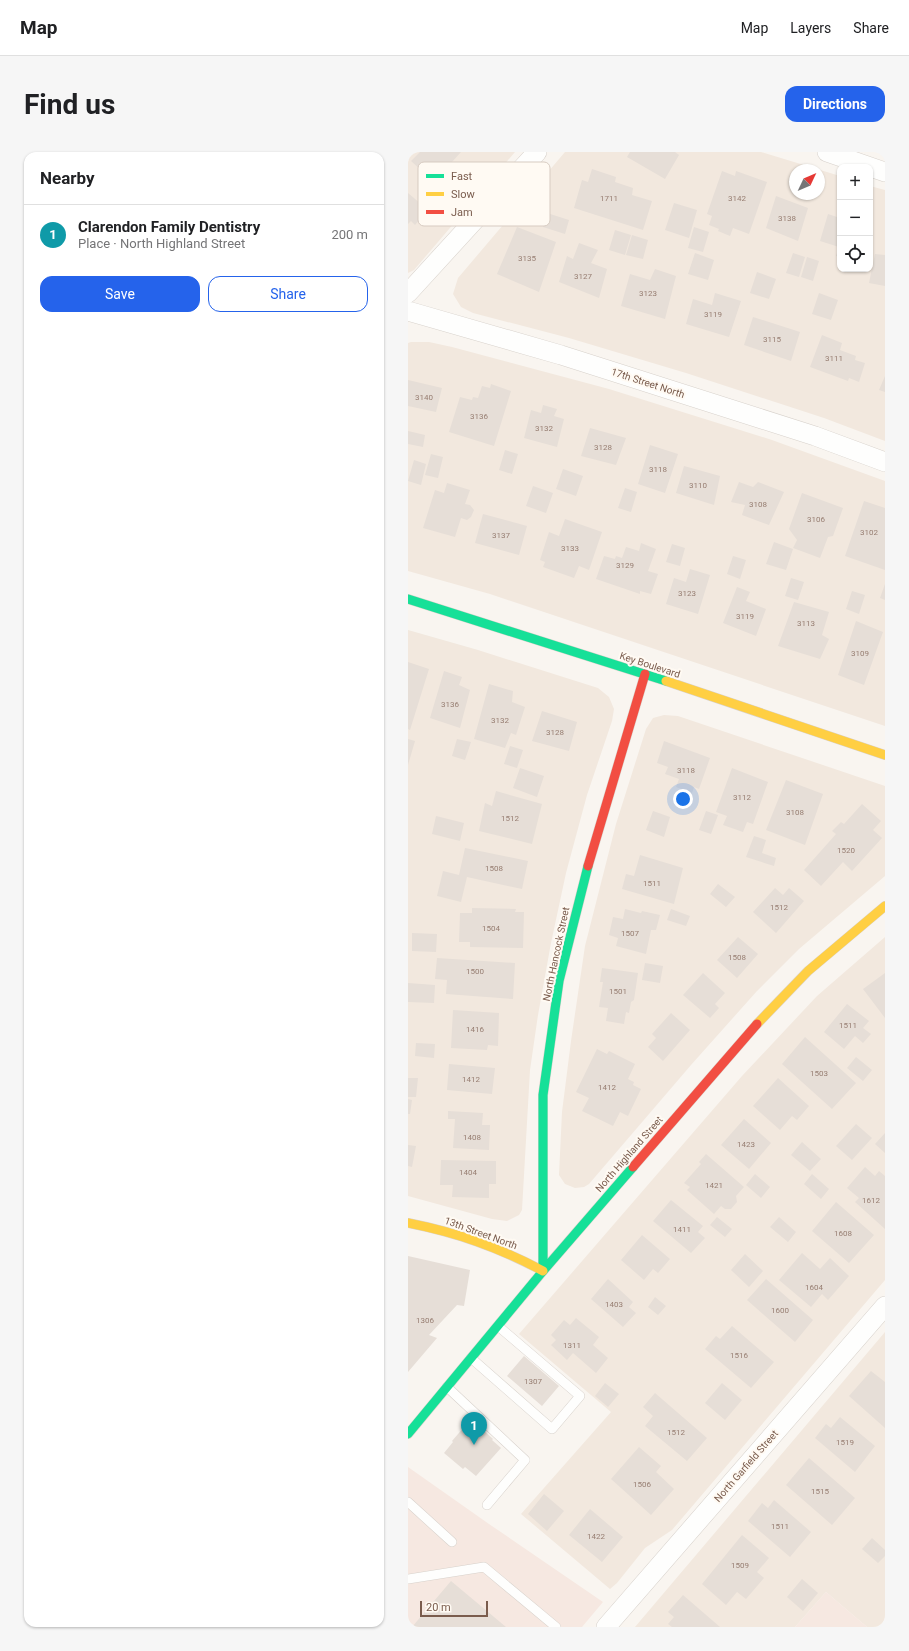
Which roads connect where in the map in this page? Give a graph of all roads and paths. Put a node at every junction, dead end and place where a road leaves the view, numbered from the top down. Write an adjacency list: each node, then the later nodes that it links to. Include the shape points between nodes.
1 (537, 152): 3 (street)
2 (827, 152): 4 (street)
3 (528, 162)
4 (885, 172)
5 (469, 226): 6 (street)
6 (408, 293)
7 (408, 311): 8 (street, 17th Street North, via 576,360 815,436)
8 (885, 462)
9 (408, 599): 10 (street, Key Boulevard)
10 (645, 674): 11 (street, Key Boulevard); 14 (street, North Hancock Street, via 592,850 559,981 543,1095)
11 (885, 755)
12 (885, 906): 14 (street, North Highland Street, via 808,971 761,1019)
13 (408, 1223): 14 (street, 13th Street North, via 435,1228 502,1250)
14 (543, 1271): 16 (street, North Highland Street)
15 (885, 1306): 25 (street, North Garfield Street)
16 (498, 1326): 17 (street, North Highland Street); 17 (lane, via 580,1396 557,1424 552,1429)
17 (471, 1358): 18 (street, North Highland Street)
18 (447, 1387): 19 (street, North Highland Street); 21 (lane, via 525,1460)
19 (408, 1434)
20 (408, 1502): 22 (lane)
21 (487, 1505)
22 (452, 1542)
23 (408, 1579): 24 (lane, via 484,1567)
24 (556, 1627)
25 (606, 1627)

